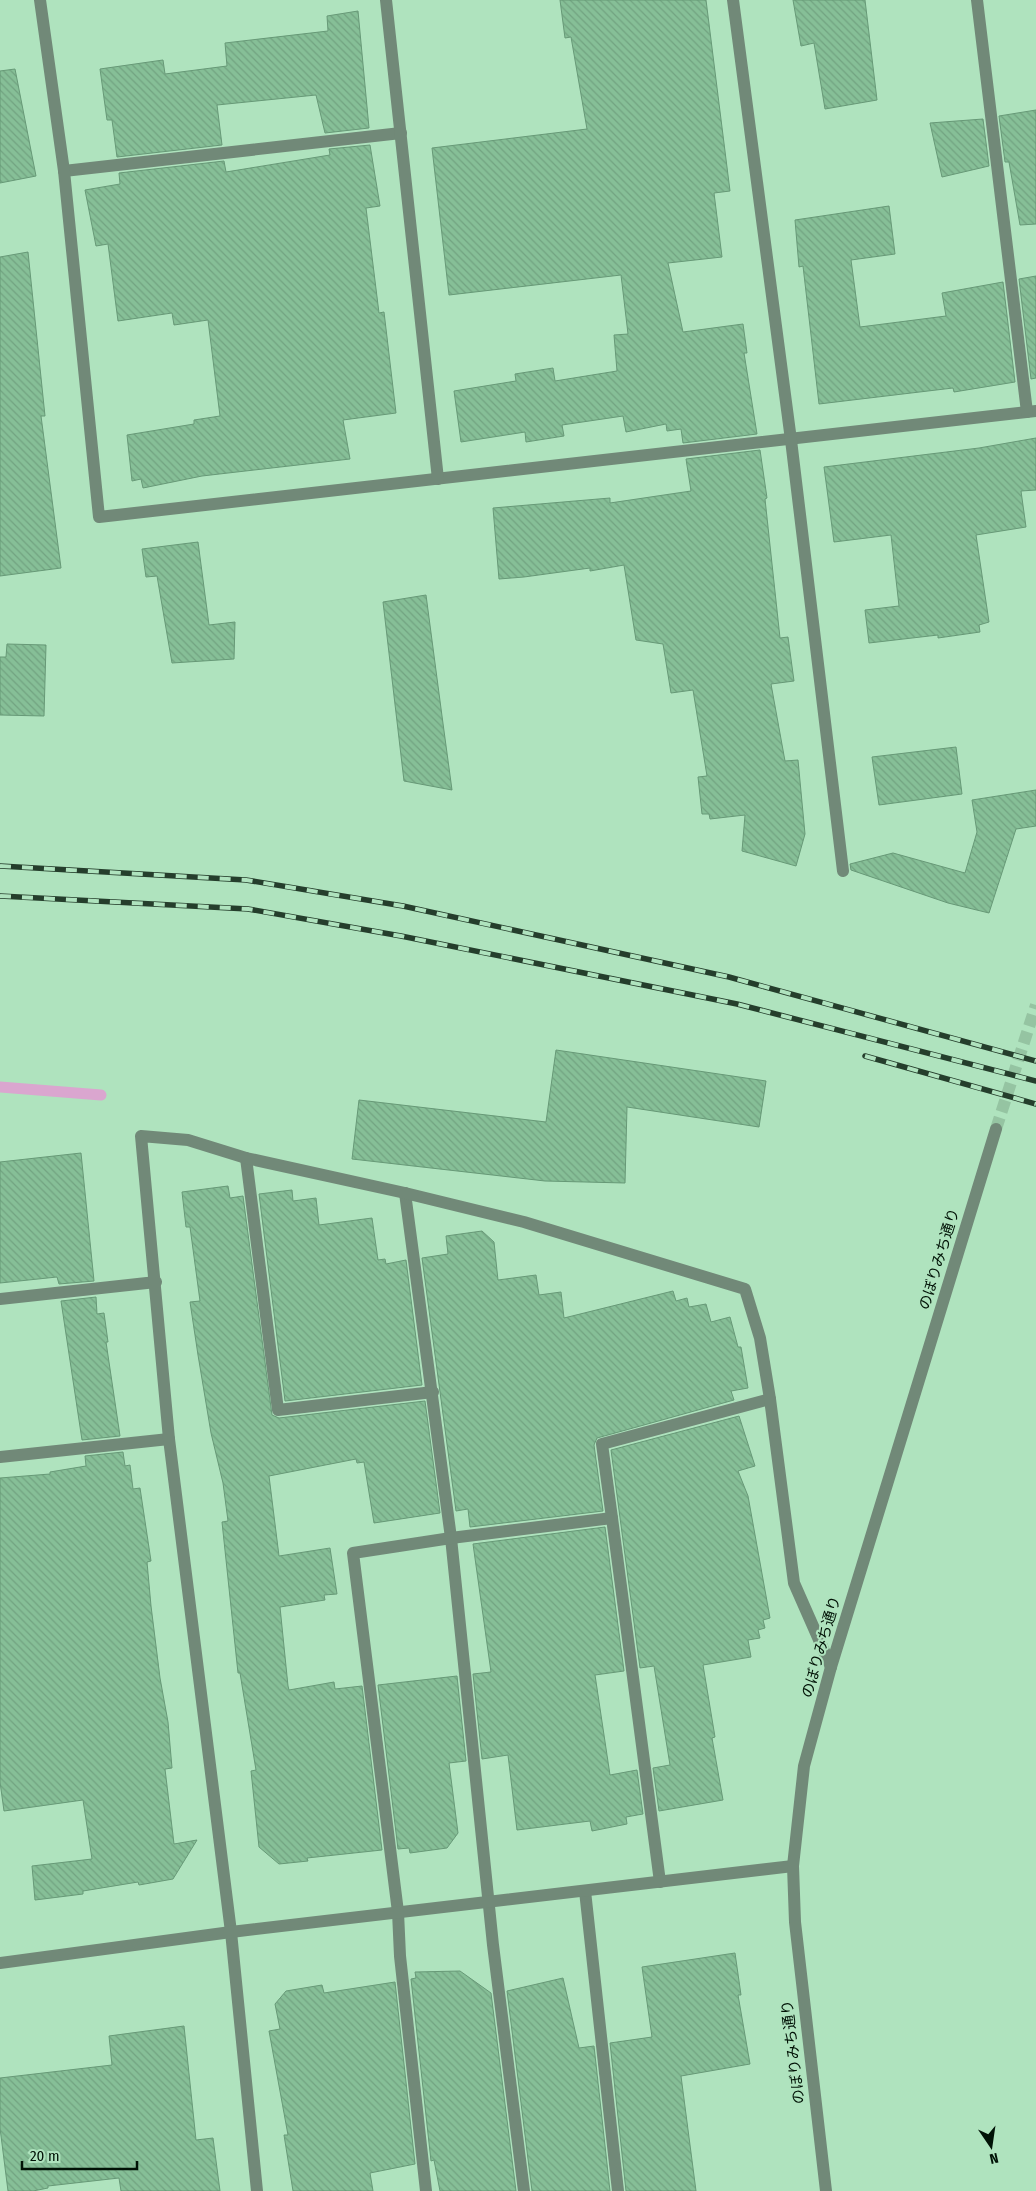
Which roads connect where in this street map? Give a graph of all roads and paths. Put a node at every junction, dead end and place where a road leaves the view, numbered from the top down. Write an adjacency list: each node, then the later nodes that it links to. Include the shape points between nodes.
1 (40, 0): 6 (street)
2 (386, 0): 5 (street)
3 (733, 0): 8 (street)
4 (977, 0): 7 (street)
5 (401, 133): 6 (street); 9 (street)
6 (64, 171): 9 (street, via 99,517)
7 (1031, 412): 8 (street)
8 (790, 440): 9 (street); 10 (street)
9 (438, 479)
10 (843, 871)
11 (996, 1129): 22 (street, のぼりみち通り)
12 (246, 1158): 13 (street); 14 (street, via 188,1140 141,1136); 16 (street, via 278,1410)
13 (405, 1193): 16 (street); 17 (street, via 524,1222 745,1289 760,1338)
14 (156, 1282): 15 (street); 18 (street)
15 (0, 1299)
16 (433, 1392): 21 (street)
17 (770, 1399): 20 (street, via 602,1444); 22 (street, via 794,1582)
18 (169, 1440): 19 (street); 28 (street)
19 (0, 1457)
20 (612, 1518): 21 (street); 24 (street)
21 (451, 1538): 26 (street); 27 (street, via 353,1553)
22 (831, 1667): 23 (street, のぼりみち通り, via 804,1766)
23 (793, 1866): 24 (street); 34 (street, のぼりみち通り, via 795,1922)
24 (660, 1882): 25 (street)
25 (585, 1891): 26 (street); 33 (street)
26 (488, 1902): 27 (street); 32 (street)
27 (398, 1912): 28 (street); 31 (street)
28 (231, 1932): 29 (street); 30 (street)
29 (0, 1963)
30 (257, 2191)
31 (426, 2191)
32 (524, 2191)
33 (618, 2191)
34 (826, 2191)

